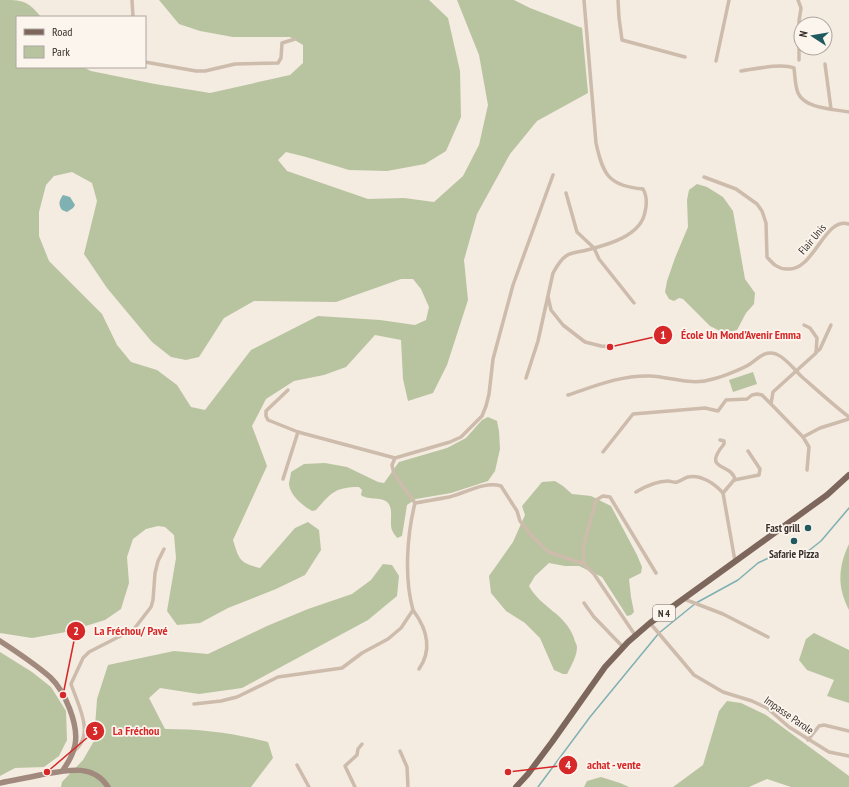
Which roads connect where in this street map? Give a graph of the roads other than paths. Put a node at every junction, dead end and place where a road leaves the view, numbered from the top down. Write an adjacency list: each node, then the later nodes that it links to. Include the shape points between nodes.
1 (132, 0): 6 (street)
2 (584, 0): 20 (street, via 594,125 600,160 612,181 643,189 646,195 644,217 640,226 626,236)
3 (618, 0): 8 (street, via 622,40)
4 (729, 0): 10 (street)
5 (798, 0): 9 (street, via 801,8)
6 (132, 16)
7 (295, 38): 11 (street, via 282,43 278,63 235,64 196,71)
8 (685, 56)
9 (799, 60)
10 (716, 61)
11 (146, 62)
12 (825, 64): 14 (street)
13 (741, 72): 14 (street, via 777,67 794,68 798,92 803,101)
14 (831, 109): 15 (street)
15 (849, 112)
16 (553, 175): 38 (street, via 513,285 493,360 489,394 482,416 461,437)
17 (704, 177): 19 (street, Flair Unis, via 736,189 757,204 766,223 767,257 782,269 792,270 801,266 835,227 845,222)
18 (566, 193): 20 (street, via 577,232)
19 (849, 224)
20 (594, 248): 21 (street, via 572,253 561,260 553,273); 22 (street, via 599,259)
21 (548, 296): 25 (street, via 551,310 563,325 585,342); 28 (street, via 538,341)
22 (634, 303)
23 (804, 325): 26 (street, via 810,328 817,338)
24 (831, 325): 26 (street, via 820,350)
25 (611, 348)
26 (816, 353): 27 (street)
27 (796, 371): 30 (street, via 790,363 776,354 768,353 759,356 749,365 712,380 691,382 659,376 631,376); 31 (street, via 773,392); 32 (street)
28 (526, 378)
29 (288, 390): 33 (street, via 266,411 266,416 268,420)
30 (568, 395)
31 (771, 404): 34 (street); 37 (street, via 762,395 757,394 747,399 726,400 718,411 705,408 633,414)
32 (849, 418): 34 (street)
33 (298, 432): 38 (street); 41 (street)
34 (803, 437): 39 (street, via 809,447)
35 (720, 440): 42 (street, via 724,441 724,444 716,455 716,463 732,472)
36 (748, 451): 42 (street, via 760,473)
37 (603, 452)
38 (395, 458): 45 (street, via 392,465 394,474)
39 (807, 470)
40 (849, 475): 47 (main road, N 4, via 827,495)
41 (282, 479)
42 (735, 480): 44 (street)
43 (636, 492): 44 (street, via 649,484 678,482 693,476 710,482)
44 (723, 493): 47 (street)
45 (415, 503): 48 (street, via 497,484 501,486 517,511 520,521 543,547 549,552); 52 (street, via 409,538 408,574)
46 (164, 549): 64 (street, via 155,573 151,607 134,630 89,652 83,658 71,682 84,720 83,738 79,748)
47 (735, 562): 50 (main road, N 4)
48 (584, 564): 49 (street, via 583,548 596,500 610,496); 54 (street, via 594,574)
49 (656, 573)
50 (684, 598): 53 (main road, N 4); 55 (street)
51 (584, 603): 57 (street)
52 (413, 610): 58 (street, via 422,624 427,644 426,658); 59 (street, via 401,628 342,668 278,677 237,697)
53 (650, 623): 54 (main road, N 4); 61 (street, Impasse Parole, via 694,676 723,692 767,708)
54 (635, 635): 57 (main road, N 4)
55 (768, 637)
56 (0, 641): 64 (street, via 51,678 59,688 66,699 75,726 75,747)
57 (623, 647): 73 (main road, N 4, via 599,675 552,742)
58 (419, 669)
59 (194, 704)
60 (849, 731): 61 (street, via 819,726)
61 (808, 740): 65 (street, Impasse Parole, via 829,752)
62 (362, 744): 71 (street, via 357,755 345,766)
63 (400, 751): 72 (street, via 407,767)
64 (72, 752): 67 (street)
65 (849, 756)
66 (297, 765): 70 (street)
67 (63, 770): 68 (street); 69 (street, via 93,773)
68 (0, 783)
69 (108, 787)
70 (309, 787)
71 (355, 787)
72 (408, 787)
73 (516, 787)

